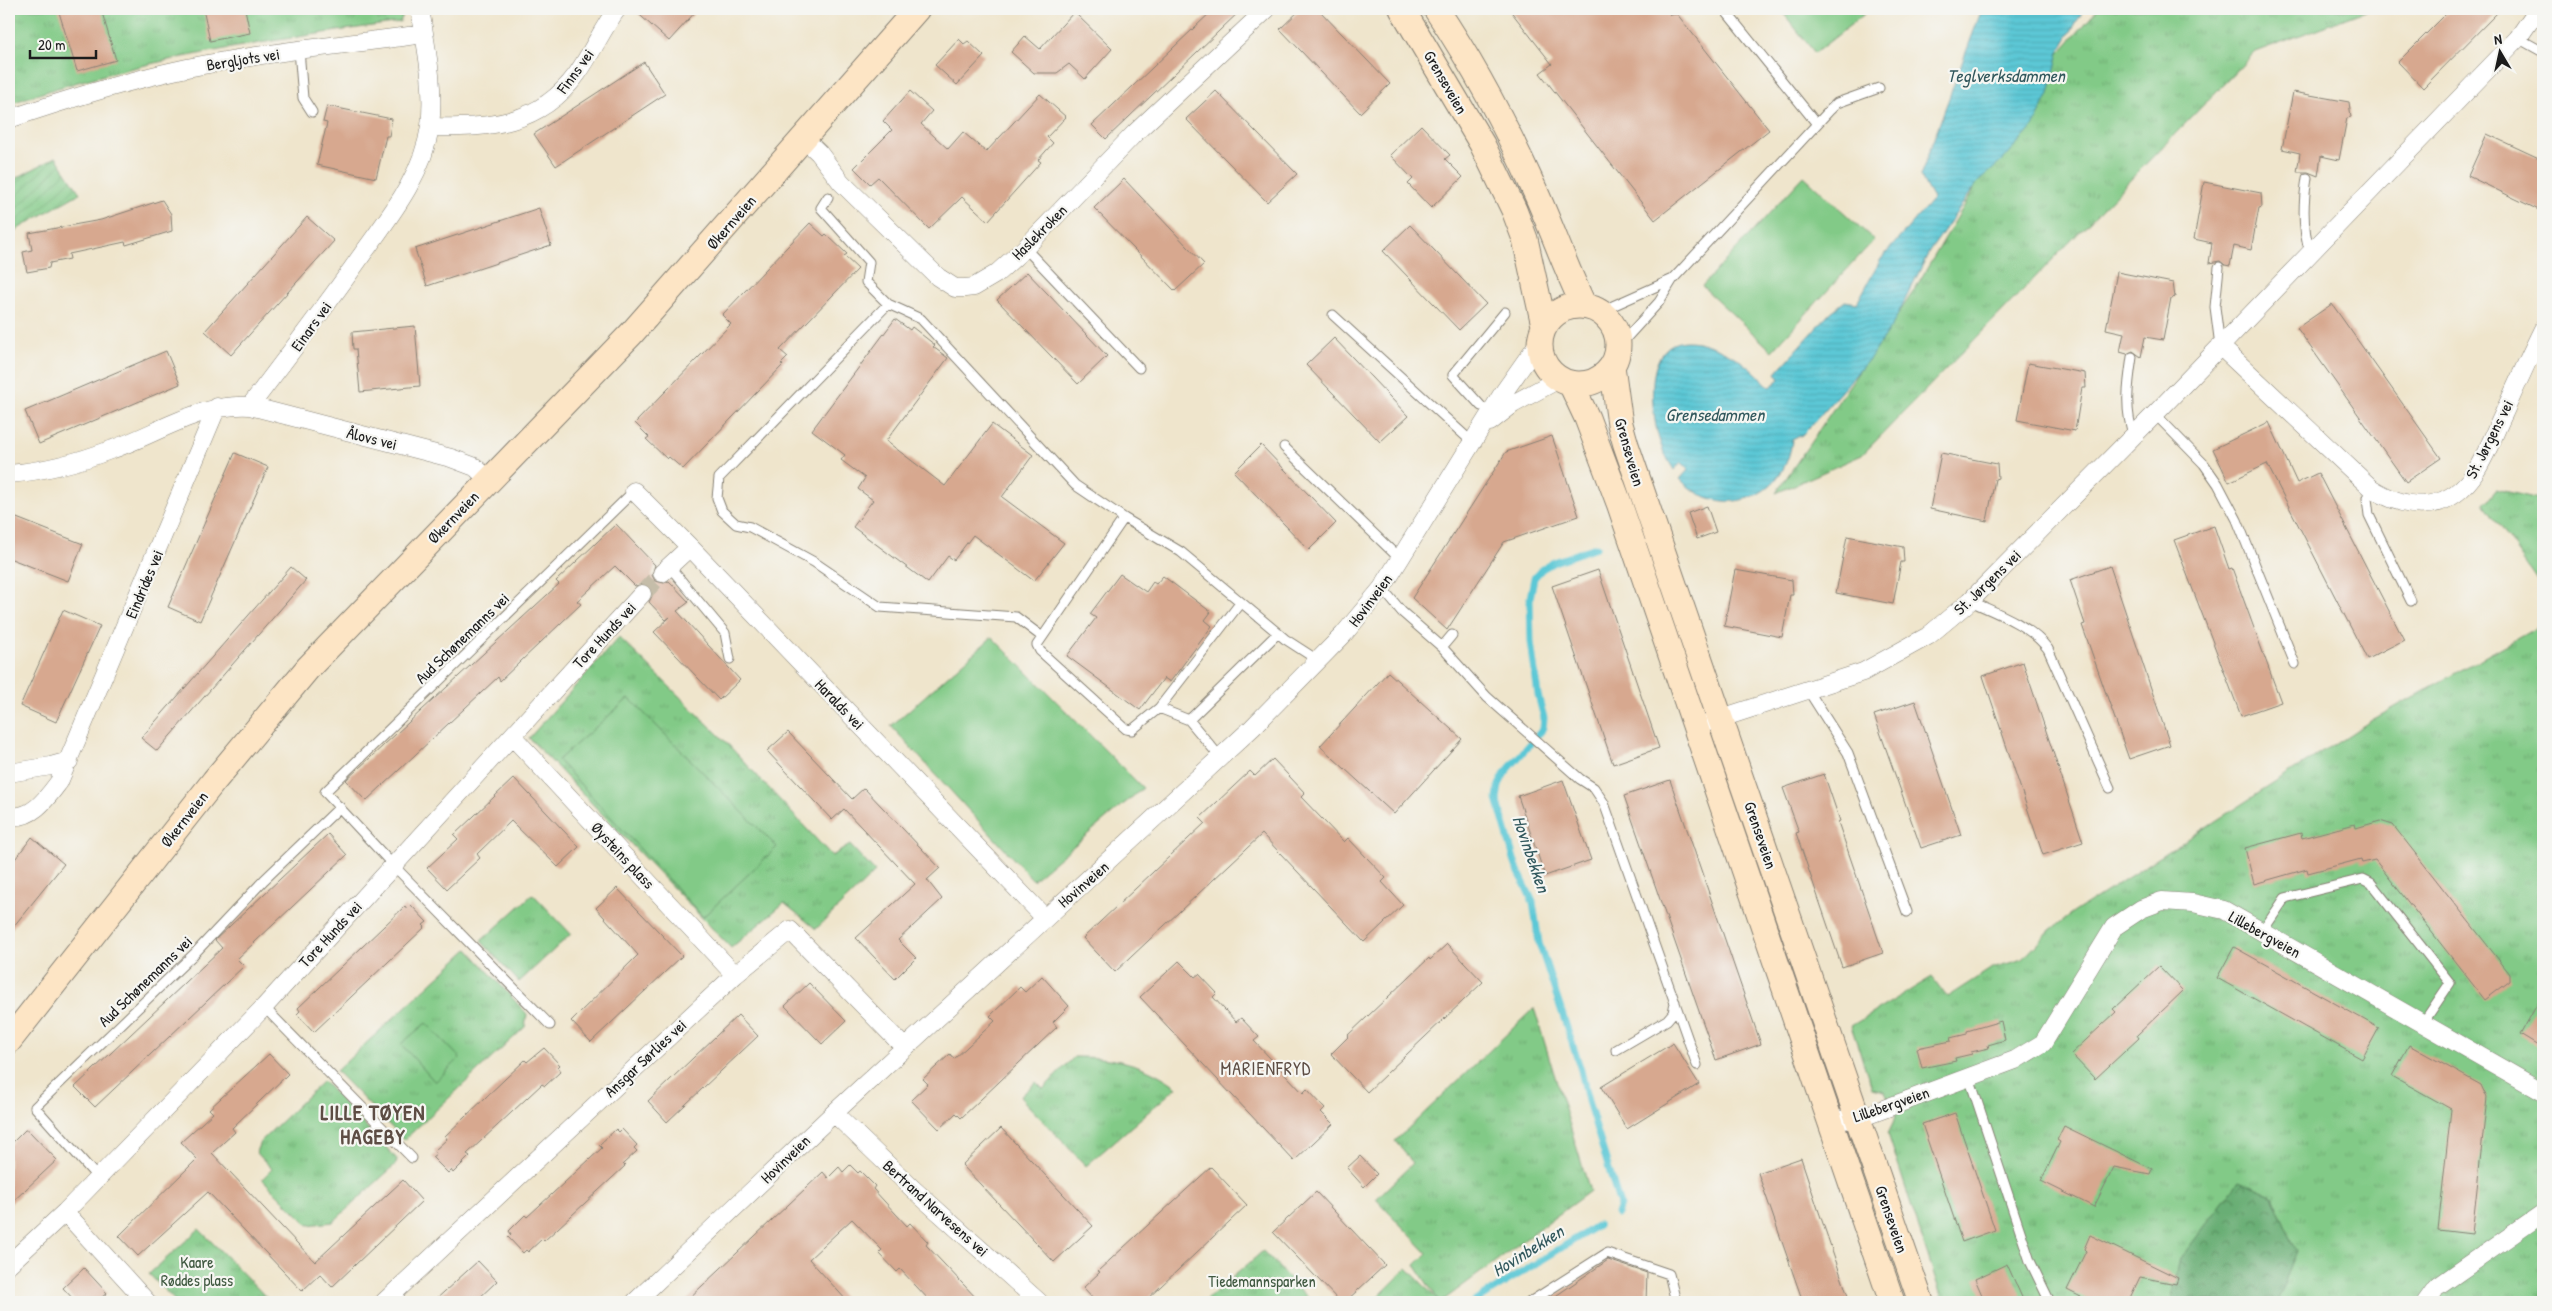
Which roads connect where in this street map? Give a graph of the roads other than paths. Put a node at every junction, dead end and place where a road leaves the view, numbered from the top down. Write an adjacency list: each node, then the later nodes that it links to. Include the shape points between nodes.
1 (420, 9): 9 (street, Einars vei)
2 (617, 9): 17 (street, Finns vei, via 577,73 553,100 536,111 506,123 462,128)
3 (917, 9): 18 (main road, Økernveien)
4 (1268, 9): 21 (street, Haslekroken, via 1135,133)
5 (1402, 9): 30 (main road, Grenseveien, via 1482,144 1514,210 1525,239)
6 (1724, 9): 16 (lane)
7 (2538, 9): 10 (street, St. Jørgens vei)
8 (1437, 13): 26 (main road, Grenseveien, via 1500,117 1536,192 1565,265)
9 (424, 34): 11 (street, Bergljots vei); 17 (street, Einars vei, via 432,88)
10 (2518, 38): 12 (lane); 22 (street, St. Jørgens vei)
11 (299, 50): 14 (lane, via 303,98); 15 (street, Bergljots vei, via 135,80)
12 (2543, 52)
13 (1879, 88): 16 (lane, via 1837,103)
14 (312, 112)
15 (9, 119)
16 (1817, 124): 24 (lane)
17 (430, 127): 36 (street, Einars vei, via 420,163 407,189 299,343)
18 (803, 138): 21 (street, Haslekroken, via 841,182 938,277 955,288 974,287 984,282); 45 (main road, Økernveien, via 656,306)
19 (2306, 178): 22 (lane, via 2304,211)
20 (828, 197): 25 (lane, via 821,208 869,262 866,282)
21 (1025, 248): 34 (lane)
22 (2310, 252): 31 (street, St. Jørgens vei)
23 (2219, 267): 31 (lane, via 2215,308)
24 (1673, 279): 26 (lane); 32 (lane)
25 (888, 304): 48 (lane, via 920,319 1075,485); 59 (lane, via 719,478 717,498 722,511 736,524 750,528 814,562 880,607 1016,617)
26 (1592, 309): 30 (main road, via 1572,306 1560,310); 32 (main road, via 1614,327)
27 (1505, 312): 37 (lane, via 1453,375)
28 (1333, 315): 42 (lane)
29 (2543, 329): 46 (street, St. Jørgens vei, via 2488,448 2464,485 2444,499 2418,506 2392,501)
30 (1541, 334): 35 (main road, via 1544,364); 40 (street, Hovinveien)
31 (2220, 346): 39 (street, St. Jørgens vei); 46 (street, St. Jørgens vei)
32 (1615, 357): 35 (main road, via 1594,381 1583,384); 66 (main road, Grenseveien, via 1620,424 1626,445)
33 (2132, 357): 41 (lane, via 2127,404)
34 (1139, 368)
35 (1565, 382): 40 (street, Hovinveien, via 1513,404); 68 (main road, Grenseveien, via 1602,454)
36 (250, 406): 38 (street); 45 (street, Ålovs vei, via 452,458 475,467)
37 (1481, 406)
38 (217, 407): 44 (street, via 113,449 54,467); 71 (street, Eindrides vei)
39 (2155, 414): 41 (street, St. Jørgens vei); 63 (lane, via 2204,464 2218,484 2238,520)
40 (1484, 427): 42 (street, Hovinveien)
41 (2134, 436): 54 (street, St. Jørgens vei)
42 (1473, 444): 50 (street, Hovinveien)
43 (1284, 447): 50 (lane)
44 (9, 474)
45 (489, 480): 85 (main road, Økernveien, via 281,699)
46 (2371, 488): 55 (lane, via 2367,498 2369,515)
47 (634, 491): 49 (street, Haralds vei); 74 (lane, Aud Schønemanns vei, via 326,792)
48 (1124, 518): 56 (lane, via 1181,552); 59 (lane)
49 (690, 547): 51 (street); 78 (street, Haralds vei)
50 (1400, 559): 52 (street, Hovinveien)
51 (666, 570): 61 (lane, via 725,633)
52 (1382, 588): 60 (lane, via 1402,612); 62 (street, Hovinveien)
53 (642, 594): 69 (street, Tore Hunds vei)
54 (1970, 601): 64 (street, St. Jørgens vei, via 1928,636 1887,660 1839,681); 73 (lane, via 2022,626 2048,649)
55 (2411, 601)
56 (1241, 602): 57 (lane); 65 (lane)
57 (1278, 633): 62 (lane); 67 (lane)
58 (1452, 635): 60 (lane)
59 (1041, 636): 65 (lane, via 1037,645 1040,651 1126,729 1132,730)
60 (1442, 647): 81 (lane, via 1488,697 1594,788 1604,803)
61 (730, 659)
62 (1319, 661): 70 (street, Hovinveien)
63 (2295, 664)
64 (1808, 690): 66 (street, St. Jørgens vei); 77 (lane, via 1848,753)
65 (1159, 708): 67 (lane)
66 (1720, 718): 68 (street, St. Jørgens vei); 93 (main road, Grenseveien)
67 (1189, 720): 70 (lane)
68 (1695, 727): 92 (main road, Grenseveien)
69 (512, 736): 76 (street, Tore Hunds vei); 80 (street, Øysteins plass)
70 (1220, 757): 78 (street, Hovinveien)
71 (69, 761): 72 (street); 75 (street, Eindrides vei, via 59,782 30,814)
72 (9, 773)
73 (2110, 788)
74 (340, 807): 76 (lane, Aud Schønemanns vei); 95 (lane, Aud Schønemanns vei, via 35,1107)
75 (9, 816)
76 (393, 865): 82 (street, Tore Hunds vei); 84 (lane, Aud Schønemanns vei)
77 (1907, 912)
78 (1045, 918): 86 (street, Hovinveien)
79 (2262, 932): 83 (street, Lillebergveien); 83 (lane, via 2285,898 2363,880 2371,883 2450,984); 89 (street, Lillebergveien, via 2224,910 2193,903 2162,901 2141,909 2114,927 2043,1044 2015,1060)
80 (735, 975): 86 (street, Ansgar Sørlies vei, via 790,930); 100 (street, Ansgar Sørlies vei)
81 (1675, 1002): 87 (lane, via 1673,1013 1666,1020); 88 (lane)
82 (264, 1007): 94 (lane); 95 (street, Tore Hunds vei)
83 (2423, 1023): 90 (street, Lillebergveien)
84 (550, 1025)
85 (9, 1040)
86 (905, 1048): 91 (street, Hovinveien)
87 (1616, 1050)
88 (1697, 1065)
89 (1969, 1077): 93 (street, Lillebergveien); 107 (lane, via 2030,1261)
90 (2543, 1092)
91 (834, 1113): 101 (street, Hovinveien); 102 (street, Bertrand Narvesens vei)
92 (1828, 1116): 93 (street, Lillebergveien, via 1841,1120); 105 (main road, Grenseveien)
93 (1857, 1119): 106 (main road, Grenseveien)
94 (412, 1158)
95 (98, 1178): 96 (street, Tore Hunds vei)
96 (65, 1212): 98 (street, Tore Hunds vei); 99 (street)
97 (2543, 1213): 108 (street, via 2436,1288)
98 (9, 1264)
99 (147, 1302)
100 (384, 1302)
101 (635, 1302)
102 (1040, 1302)
103 (1530, 1302): 104 (lane, via 1606,1253 1669,1274)
104 (1676, 1302)
105 (1892, 1302)
106 (1921, 1302)
107 (2050, 1302)
108 (2426, 1302)

